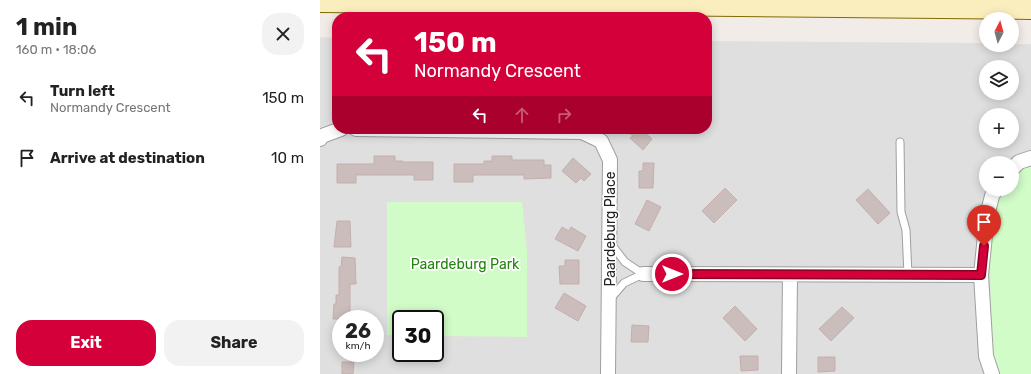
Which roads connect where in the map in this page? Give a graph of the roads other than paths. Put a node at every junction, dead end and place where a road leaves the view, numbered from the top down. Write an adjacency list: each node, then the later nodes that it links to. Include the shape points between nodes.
1 (320, 2): 2 (main road)
2 (808, 3): 3 (main road)
3 (1031, 9)
4 (332, 132): 6 (street)
5 (586, 134): 11 (street, Paardeburg Place, via 601,141 610,160)
6 (320, 139)
7 (900, 142): 14 (lane, via 901,212 906,230)
8 (1031, 158): 9 (street)
9 (1019, 162)
10 (992, 196): 15 (street, via 987,216)
11 (610, 243): 12 (lane, via 625,262); 16 (street, Paardeburg Place)
12 (643, 274): 13 (street); 16 (lane, via 624,283)
13 (790, 275): 14 (street); 18 (street)
14 (908, 275): 15 (street)
15 (981, 275): 19 (street, via 986,356)
16 (609, 300): 17 (street, Paardeburg Place)
17 (608, 374)
18 (789, 374)
19 (992, 374)

